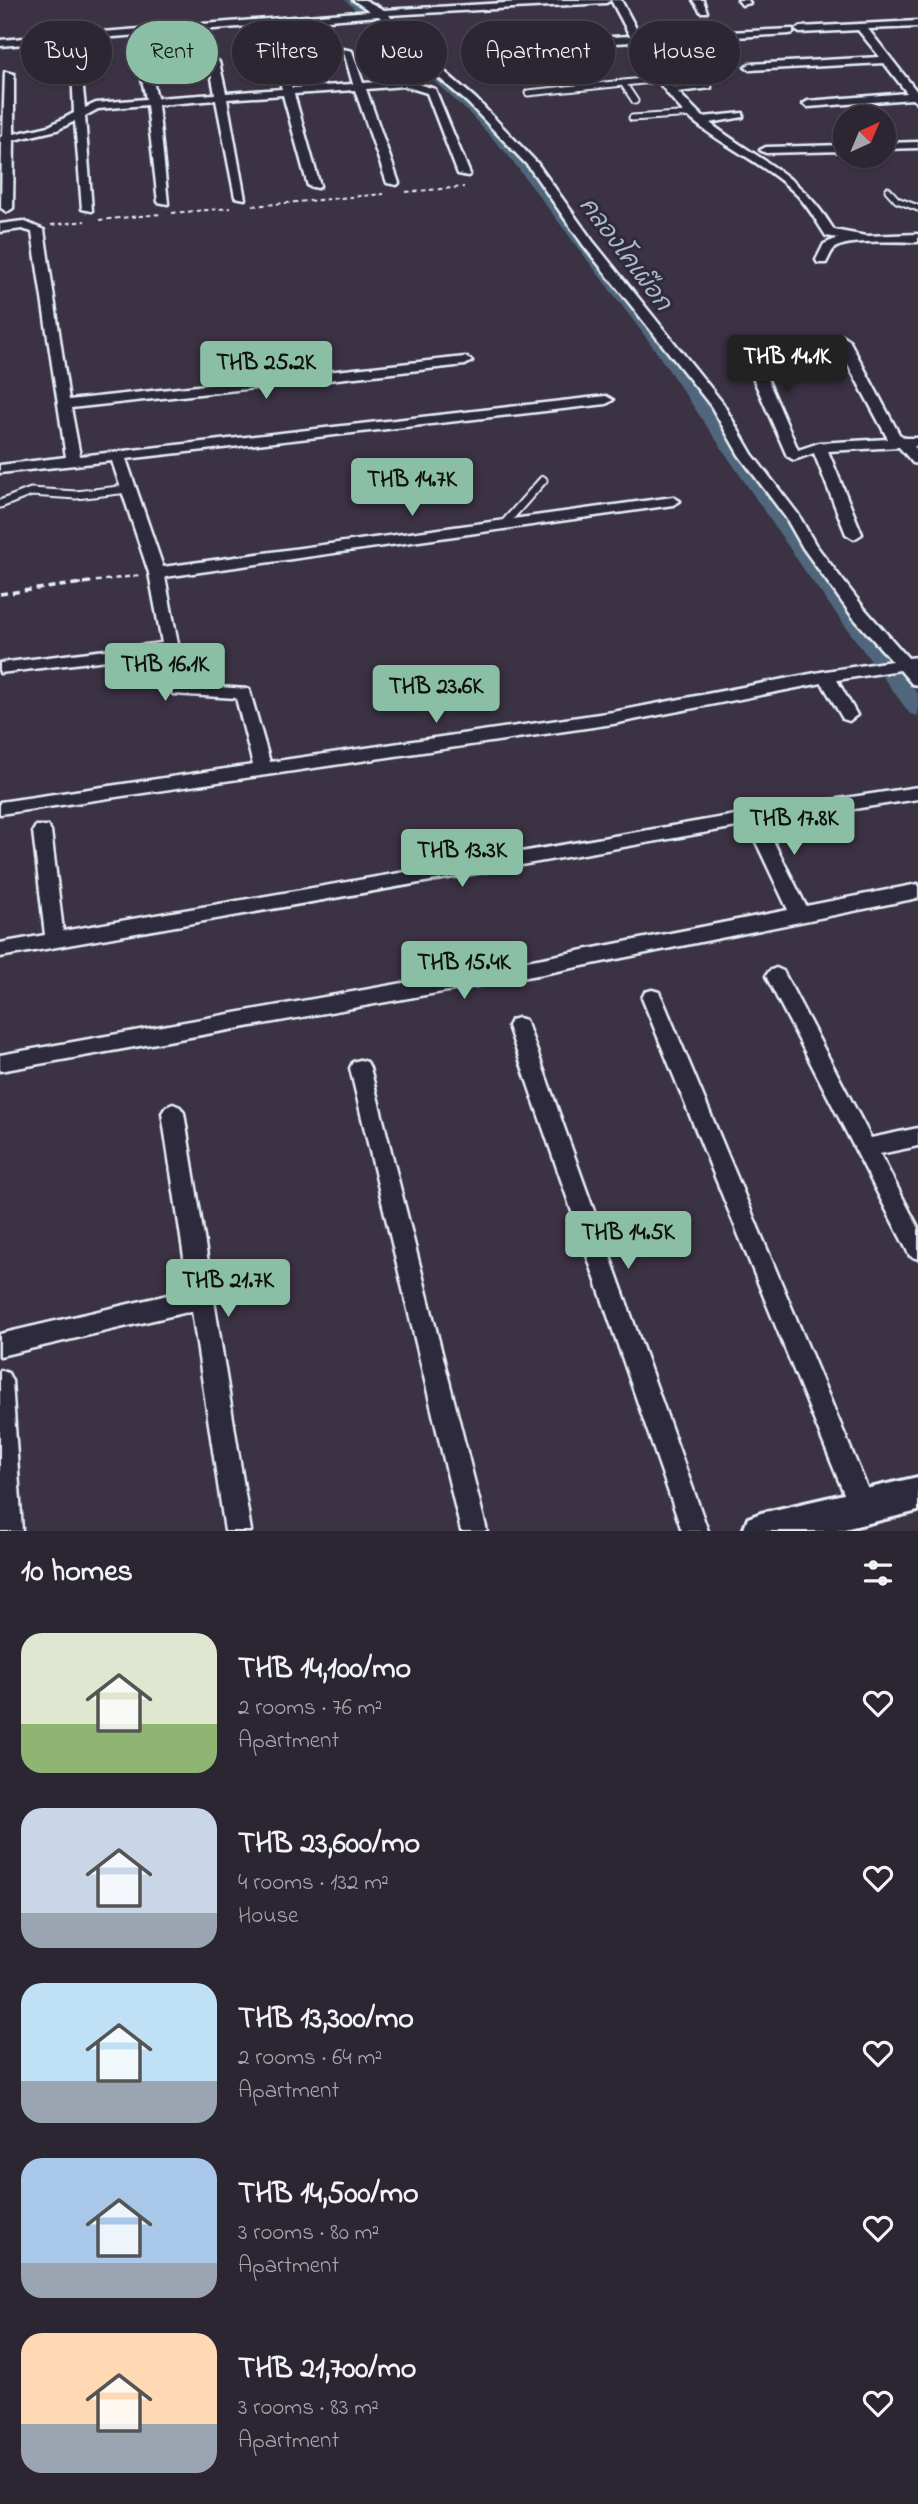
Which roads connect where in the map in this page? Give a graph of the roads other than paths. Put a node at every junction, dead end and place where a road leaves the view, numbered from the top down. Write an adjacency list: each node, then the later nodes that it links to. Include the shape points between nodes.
1 (358, 0): 9 (street)
2 (397, 0): 8 (street)
3 (606, 0): 6 (street, via 494,11)
4 (617, 0): 10 (street)
5 (698, 0): 7 (street)
6 (444, 5): 8 (street)
7 (704, 10)
8 (400, 12): 9 (street)
9 (380, 13): 14 (street, via 321,13); 79 (street, via 404,42 488,116 533,165 588,243 716,405 842,592)
10 (629, 23)
11 (918, 24): 12 (street)
12 (862, 28): 13 (street, via 829,34); 18 (street)
13 (740, 34)
14 (112, 36)
15 (21, 42): 16 (street)
16 (0, 43)
17 (347, 51): 28 (street)
18 (887, 60): 19 (street); 32 (street)
19 (750, 67)
20 (9, 74): 42 (street)
21 (218, 77): 34 (street)
22 (629, 82): 23 (lane)
23 (623, 83): 33 (lane); 36 (lane)
24 (78, 84): 38 (street)
25 (148, 84): 35 (street)
26 (287, 84): 30 (street)
27 (667, 84): 31 (street)
28 (360, 85): 30 (street); 47 (street, via 405,83 431,91); 48 (street)
29 (708, 86): 31 (street)
30 (289, 90): 34 (street); 49 (street)
31 (671, 90): 40 (street)
32 (915, 92): 37 (street)
33 (528, 93)
34 (223, 95): 35 (street); 51 (street)
35 (152, 100): 38 (street, via 96,106); 52 (street)
36 (635, 102)
37 (808, 104)
38 (82, 112): 42 (street, via 53,128); 55 (street)
39 (739, 116): 40 (street)
40 (697, 117): 41 (lane); 58 (street, via 795,183 830,233)
41 (632, 118)
42 (4, 140): 53 (street)
43 (918, 145): 44 (street)
44 (896, 146)
45 (833, 148): 46 (street)
46 (766, 150)
47 (464, 174)
48 (393, 183)
49 (314, 186)
50 (888, 190): 54 (lane, via 897,200)
51 (241, 197)
52 (164, 202)
53 (7, 208)
54 (918, 208)
55 (88, 209)
56 (0, 228): 64 (street, via 23,225 38,230)
57 (918, 238): 58 (street)
58 (847, 239): 59 (street, via 828,247)
59 (822, 260)
60 (842, 340): 65 (street, via 893,437)
61 (747, 348): 66 (street, via 794,456)
62 (465, 361): 64 (street)
63 (606, 400): 67 (street)
64 (63, 405): 69 (street)
65 (911, 442): 66 (street); 68 (street)
66 (819, 447): 76 (street)
67 (118, 457): 69 (street); 72 (street)
68 (918, 460)
69 (74, 461): 70 (street)
70 (0, 469)
71 (543, 480): 75 (lane)
72 (128, 489): 74 (lane, via 76,495 31,492); 77 (street)
73 (673, 501): 75 (street)
74 (0, 504)
75 (505, 523): 77 (street)
76 (854, 534)
77 (156, 573): 78 (street)
78 (169, 647): 80 (street); 84 (street, via 179,690 243,693)
79 (906, 663): 81 (street); 82 (street)
80 (0, 668)
81 (826, 676): 83 (street); 84 (street, via 613,718)
82 (918, 680)
83 (849, 715)
84 (263, 769): 86 (street)
85 (918, 793): 87 (street)
86 (0, 808)
87 (753, 818): 90 (street); 91 (street)
88 (41, 831): 91 (street)
89 (918, 891): 90 (street)
90 (800, 914): 96 (street, via 543,966)
91 (55, 941): 92 (street)
92 (0, 950)
93 (776, 976): 100 (street)
94 (652, 998): 106 (street)
95 (518, 1026): 110 (street)
96 (0, 1063)
97 (360, 1068): 109 (street)
98 (173, 1113): 102 (street)
99 (918, 1137): 100 (street)
100 (867, 1148): 101 (street)
101 (918, 1249)
102 (202, 1298): 103 (street); 108 (street)
103 (0, 1345)
104 (0, 1381): 107 (street)
105 (918, 1494): 106 (street)
106 (863, 1509): 111 (street)
107 (9, 1531)
108 (238, 1531)
109 (474, 1531)
110 (695, 1531)
111 (761, 1531)

